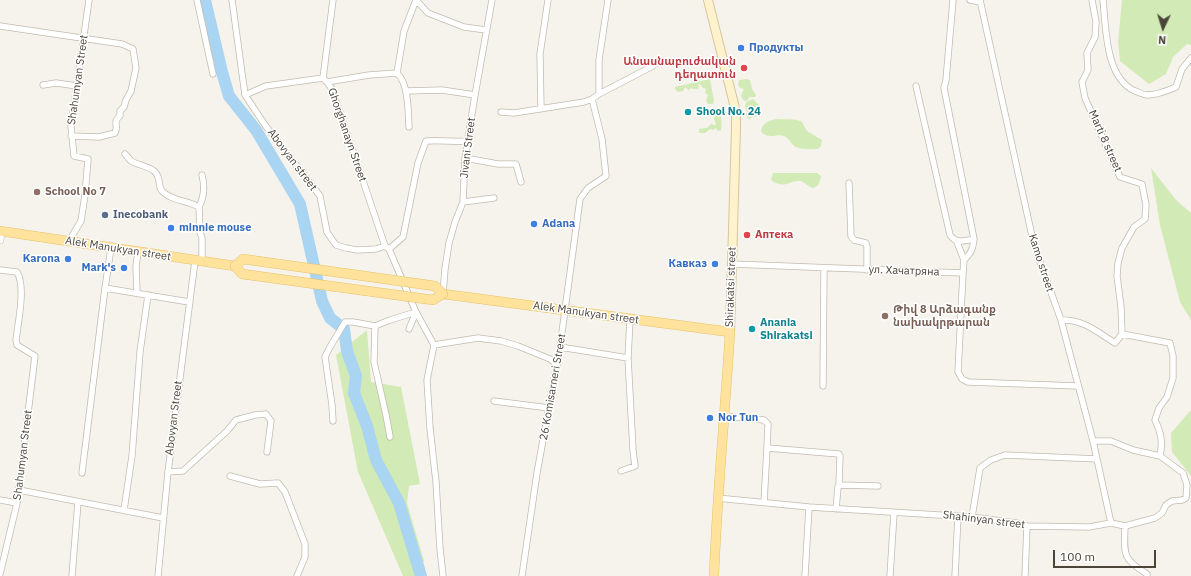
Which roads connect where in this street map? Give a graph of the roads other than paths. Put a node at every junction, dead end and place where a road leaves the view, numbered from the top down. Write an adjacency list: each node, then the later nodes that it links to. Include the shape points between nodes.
1 (89, 0): 16 (street, Shahumyan Street)
2 (197, 0): 19 (street)
3 (232, 0): 27 (street, Abovyan street)
4 (333, 0): 21 (street, Ghorghanayn Street)
5 (492, 0): 15 (street, Jivani Street)
6 (548, 0): 30 (street, via 540,54)
7 (608, 0): 26 (street, via 599,60)
8 (708, 0): 52 (main road, Shirakatsi street, via 736,112)
9 (953, 0): 44 (street, via 944,88)
10 (970, 0): 13 (street)
11 (1092, 0): 70 (street, Marti 8 street, via 1096,22 1095,37 1087,53 1088,70 1082,82 1085,98 1120,177 1142,184 1146,205 1145,219 1134,227 1122,248 1118,263)
12 (1103, 0): 17 (street, via 1108,47 1115,71 1128,88 1145,95 1176,87 1182,69)
13 (980, 1): 66 (street, Kamo street, via 1034,246)
14 (0, 26): 16 (street)
15 (486, 30): 20 (street, via 464,27 428,12 416,0 404,31); 28 (street, Jivani Street)
16 (84, 38): 23 (street, Shahumyan Street); 33 (street, via 122,44 132,50 136,68 131,91 120,111 120,116 115,121 114,133)
17 (1191, 58)
18 (653, 66): 26 (street)
19 (213, 74)
20 (398, 74): 21 (street); 25 (street)
21 (325, 80): 27 (street, via 266,86); 48 (street, Ghorghanayn Street, via 332,89)
22 (43, 85): 23 (street, via 56,83)
23 (77, 86): 33 (street, Shahumyan Street)
24 (916, 86): 46 (street, via 950,235)
25 (406, 91): 28 (street, via 442,90); 32 (street)
26 (599, 94): 29 (street)
27 (245, 95): 48 (street, Abovyan street, via 320,196 327,232 336,245 357,250)
28 (475, 95): 34 (street, Jivani Street)
29 (592, 99): 30 (street); 63 (street, 26 Komisarneri Street, via 602,139 606,176 588,188 580,199)
30 (541, 109): 31 (street)
31 (501, 112)
32 (409, 127)
33 (72, 136): 45 (street, Shahumyan Street, via 74,156 88,158 81,221)
34 (468, 141): 36 (street, Jivani Street); 48 (street, via 426,141 418,163 403,238)
35 (125, 154): 42 (street, via 130,160 155,172 163,192)
36 (465, 158): 38 (street, via 498,164 516,164); 41 (street, Jivani Street)
37 (202, 175): 42 (street, Abovyan Street, via 204,192)
38 (521, 182)
39 (849, 183): 56 (street, via 851,236 854,240 866,243)
40 (494, 198): 41 (street)
41 (463, 202): 60 (street, Jivani Street, via 449,243)
42 (199, 207): 51 (street, Abovyan Street, via 202,238)
43 (0, 234): 45 (main road, Alek Manukyan street)
44 (974, 239): 46 (street); 50 (street, via 970,254)
45 (69, 242): 47 (main road, Alek Manukyan street)
46 (957, 242): 50 (street)
47 (111, 248): 49 (main road, Alek Manukyan street); 58 (street)
48 (387, 248): 64 (street)
49 (138, 252): 51 (main road, Alek Manukyan street); 59 (street)
50 (964, 260): 57 (street)
51 (199, 261): 53 (main road, Alek Manukyan street); 62 (street, Abovyan Street)
52 (732, 264): 54 (street, ул. Хачатряна); 69 (main road, Shirakatsi street)
53 (235, 266): 60 (main road, Alek Manukyan street, bridge, via 242,274 418,298 433,300); 60 (main road, Alek Manukyan street, bridge, via 243,259 436,286)
54 (824, 268): 56 (street, ул. Хачатряна); 75 (street)
55 (0, 270): 93 (street, Shahumyan Street, via 17,272 21,280 16,340 18,345 36,356)
56 (867, 270): 57 (street, ул. Хачатряна)
57 (963, 273): 76 (street, via 958,372 962,379 968,382)
58 (105, 288): 59 (street); 89 (street)
59 (137, 293): 61 (street)
60 (443, 294): 63 (main road, Alek Manukyan street)
61 (148, 295): 62 (street); 101 (street)
62 (189, 302): 88 (street, Abovyan Street)
63 (565, 310): 65 (main road, Alek Manukyan street); 72 (street, 26 Komisarneri Street)
64 (416, 312): 67 (street); 68 (street); 71 (street)
65 (630, 319): 69 (main road, Alek Manukyan street); 73 (street)
66 (1061, 320): 70 (street, via 1087,325 1115,343); 76 (street, Kamo street)
67 (375, 326): 80 (street, via 345,322 325,357); 81 (street, via 374,362)
68 (408, 329)
69 (730, 332): 79 (main road, Shirakatsi street)
70 (1122, 334): 85 (street, via 1170,343 1173,356 1172,378 1167,397 1159,408 1155,420 1160,431)
71 (434, 345): 74 (street, via 478,338 501,341 550,359); 113 (street, via 427,380)
72 (560, 347): 73 (street); 74 (street, 26 Komisarneri Street)
73 (628, 358): 87 (street, via 635,466)
74 (557, 365): 78 (street, 26 Komisarneri Street)
75 (822, 386)
76 (1078, 386): 82 (street, Kamo street)
77 (494, 401): 78 (street)
78 (549, 408): 114 (street, 26 Komisarneri Street)
79 (724, 416): 83 (street, via 764,420 768,424); 94 (main road, Shirakatsi street)
80 (333, 421)
81 (390, 437)
82 (1093, 441): 85 (street, via 1111,441 1133,450); 86 (street, Kamo street)
83 (767, 448): 91 (street, via 839,454); 97 (street)
84 (267, 452): 88 (street, via 272,421 266,414 254,415 236,420 183,471)
85 (1160, 456): 108 (street, Shahinyan street, via 1183,473 1187,485 1186,498 1172,501 1155,518)
86 (1097, 459): 104 (street, via 1006,456 991,460 980,468); 106 (street, Kamo street)
87 (621, 471)
88 (168, 472): 105 (street, Abovyan Street)
89 (82, 473)
90 (230, 476): 112 (street, via 260,484 278,483 285,492 305,544 305,557)
91 (839, 485): 92 (street); 100 (street)
92 (878, 486)
93 (19, 490): 96 (street); 98 (street, Shahumyan Street)
94 (717, 498): 97 (street, Shahinyan street); 115 (main road, Shirakatsi street)
95 (0, 500): 98 (street)
96 (78, 502): 101 (street); 110 (street)
97 (764, 502): 99 (street, Shahinyan street)
98 (17, 503): 109 (street, Shahumyan Street)
99 (809, 507): 100 (street, Shahinyan street); 116 (street)
100 (836, 509): 102 (street, Shahinyan street)
101 (124, 510): 105 (street)
102 (894, 512): 103 (street, Shahinyan street); 117 (street)
103 (958, 516): 104 (street, Shahinyan street); 118 (street)
104 (972, 517): 107 (street, Shahinyan street)
105 (162, 518): 111 (street, Abovyan Street)
106 (1111, 523): 107 (street, Shahinyan street, via 1089,527); 108 (street, Shahinyan street)
107 (1027, 526): 119 (street)
108 (1125, 526): 120 (street, via 1125,553 1132,564)
109 (0, 574)
110 (72, 576)
111 (158, 576)
112 (297, 576)
113 (443, 576)
114 (522, 576)
115 (714, 576)
116 (805, 576)
117 (890, 576)
118 (955, 576)
119 (1025, 576)
120 (1147, 576)

